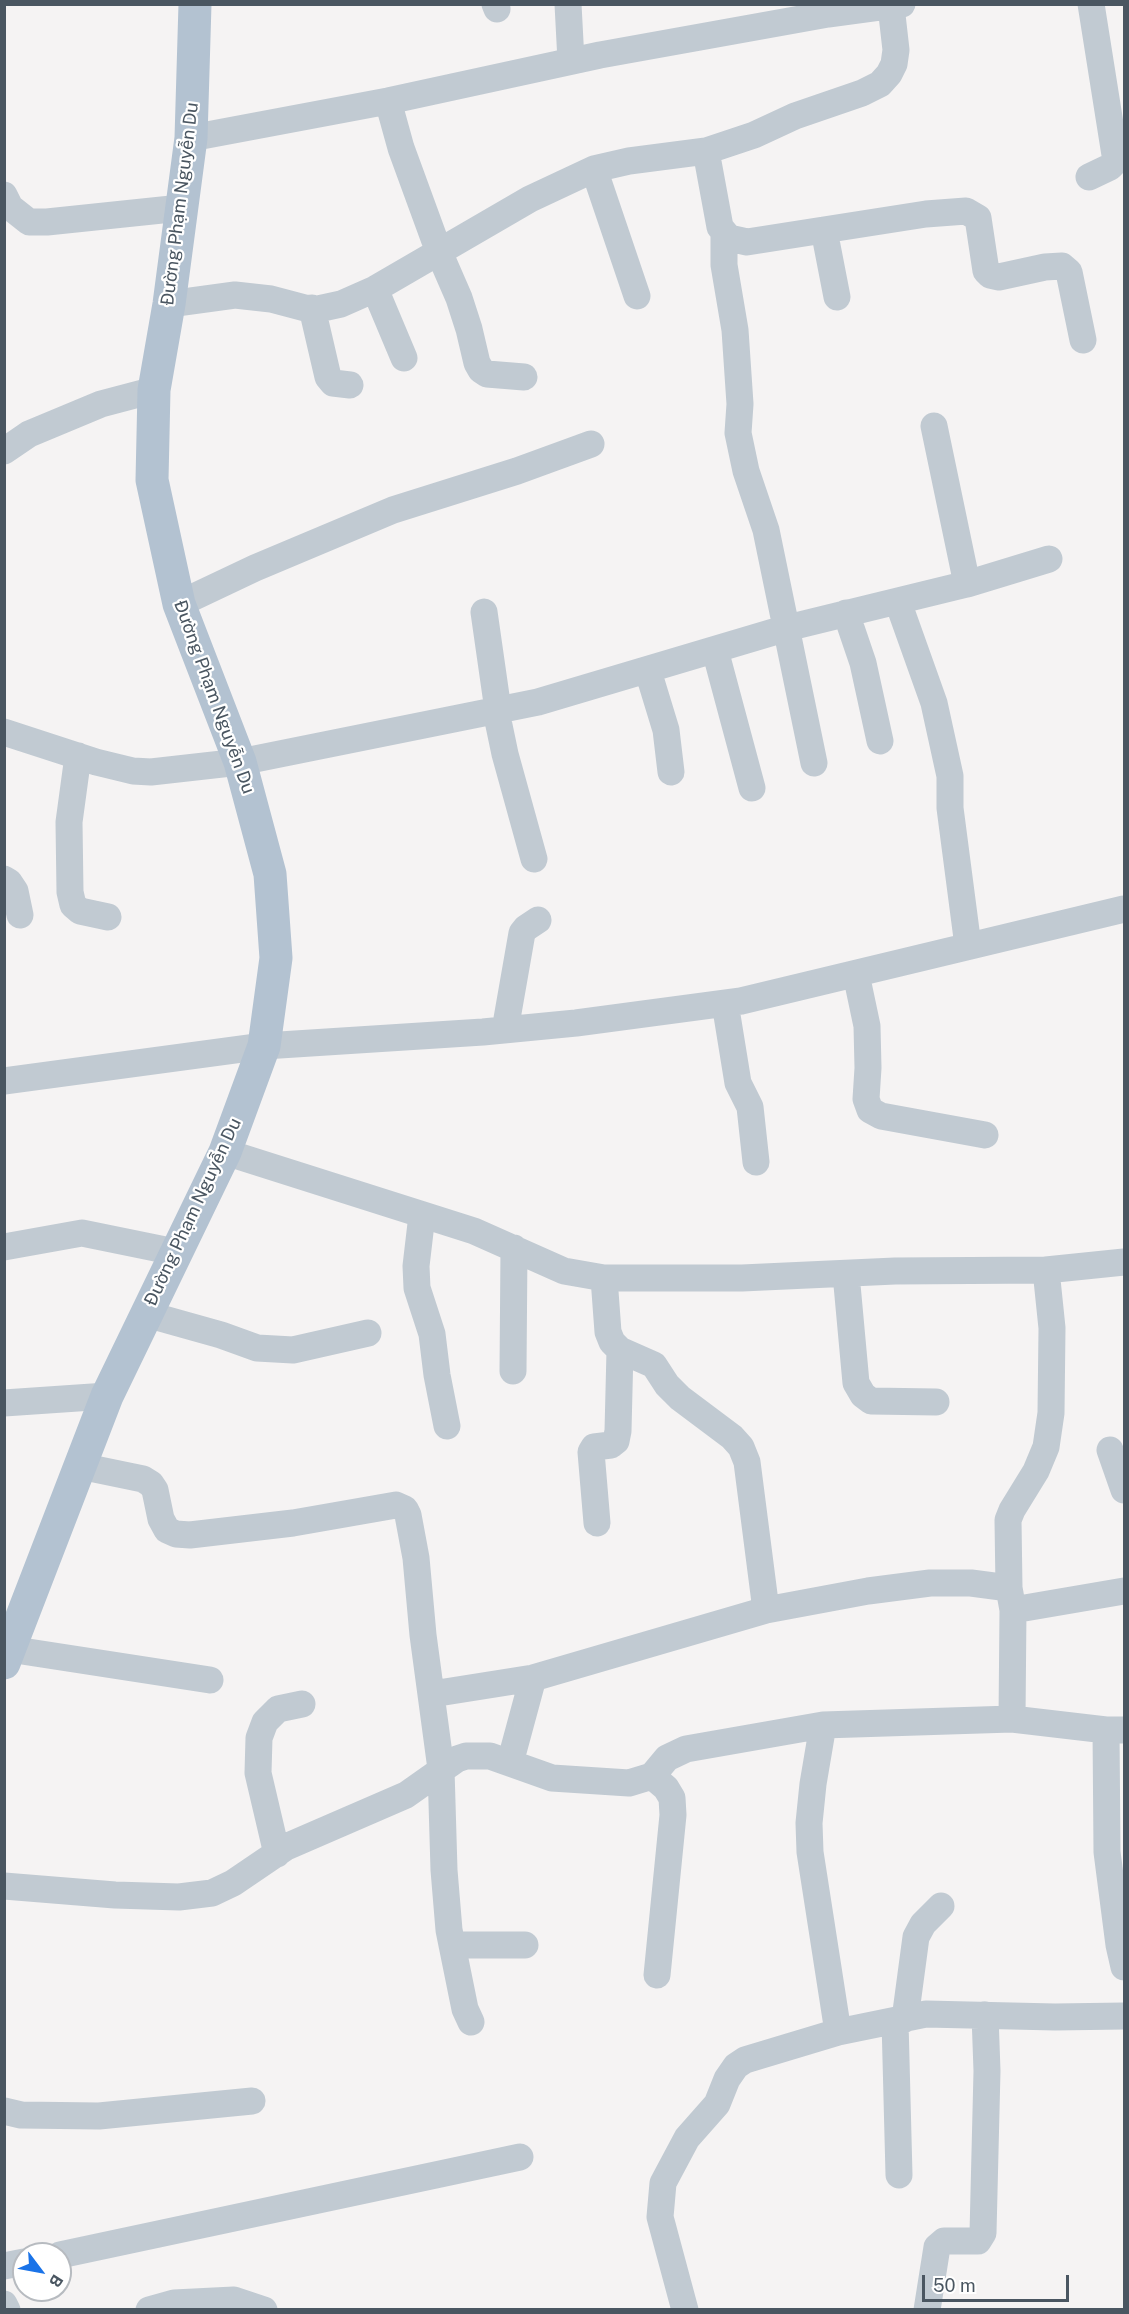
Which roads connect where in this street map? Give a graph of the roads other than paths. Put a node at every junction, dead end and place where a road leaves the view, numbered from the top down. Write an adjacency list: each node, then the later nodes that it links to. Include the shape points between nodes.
1 (195, 4): 9 (main road, Đường Phạm Nguyễn Du)
2 (568, 4): 7 (street)
3 (1091, 4): 12 (street, via 1115,162)
4 (896, 5): 5 (street); 10 (street, via 894,64 880,84)
5 (828, 9): 6 (street)
6 (760, 16): 7 (street)
7 (571, 61): 8 (street)
8 (388, 101): 9 (street); 17 (street)
9 (191, 138): 14 (main road, Đường Phạm Nguyễn Du)
10 (706, 151): 11 (street); 16 (street)
11 (594, 169): 17 (street); 19 (street)
12 (1089, 177)
13 (4, 195): 14 (street, via 10,207 29,222)
14 (181, 208): 21 (main road, Đường Phạm Nguyễn Du)
15 (824, 230): 16 (street, via 747,242 737,242); 20 (street); 23 (street, via 966,211 978,218 986,271 990,275 999,277 1062,266 1069,272)
16 (724, 234): 37 (street, via 724,265 735,330 738,433 766,530)
17 (439, 252): 18 (street); 25 (street, via 459,298 481,370 487,374)
18 (375, 289): 22 (street, via 341,304); 24 (street)
19 (637, 296)
20 (837, 297)
21 (169, 304): 22 (street, via 235,294); 27 (main road, Đường Phạm Nguyễn Du)
22 (312, 308): 26 (street, via 328,377 333,383)
23 (1083, 340)
24 (404, 358)
25 (524, 376)
26 (350, 385)
27 (154, 390): 30 (street, via 101,404 29,434); 34 (main road, Đường Phạm Nguyễn Du, via 152,480)
28 (934, 426): 32 (street)
29 (591, 444): 34 (street, via 393,510)
30 (4, 451)
31 (1049, 559): 32 (street)
32 (967, 584): 33 (street)
33 (898, 602): 36 (street); 54 (street, via 934,703 950,776)
34 (179, 604): 44 (main road, Đường Phạm Nguyễn Du)
35 (484, 612): 40 (street)
36 (846, 613): 37 (street); 42 (street, via 863,663)
37 (787, 628): 38 (street); 45 (street)
38 (715, 650): 39 (street); 47 (street)
39 (648, 671): 40 (street); 46 (street, via 666,730)
40 (497, 711): 44 (street); 48 (street)
41 (4, 732): 43 (street)
42 (880, 741)
43 (78, 756): 44 (street, via 151,772); 52 (street, via 69,822 70,892 73,905 80,911)
44 (240, 762): 58 (main road, Đường Phạm Nguyễn Du, via 270,874 276,958)
45 (814, 763)
46 (671, 772)
47 (752, 788)
48 (534, 859)
49 (4, 879): 51 (street, via 15,891)
50 (1125, 909): 54 (street)
51 (20, 915)
52 (108, 917)
53 (538, 920): 57 (street, via 522,933)
54 (968, 946): 55 (street)
55 (856, 975): 56 (street); 60 (street, via 867,1026 866,1099 870,1110 881,1116)
56 (725, 1003): 57 (street); 62 (street, via 738,1083 750,1107)
57 (505, 1030): 58 (street)
58 (264, 1046): 59 (street); 61 (main road, Đường Phạm Nguyễn Du)
59 (4, 1081)
60 (985, 1135)
61 (225, 1152): 63 (street); 66 (main road, Đường Phạm Nguyễn Du)
62 (756, 1162)
63 (422, 1215): 65 (street); 78 (street, via 417,1288 432,1334)
64 (4, 1247): 66 (street, via 82,1233)
65 (514, 1248): 70 (street, via 564,1271); 74 (street)
66 (175, 1252): 71 (main road, Đường Phạm Nguyễn Du)
67 (1125, 1262): 68 (street)
68 (1046, 1270): 69 (street); 84 (street, via 1052,1328 1051,1413 1046,1447 1008,1520)
69 (846, 1274): 70 (street); 76 (street, via 856,1383 863,1395 871,1401)
70 (604, 1278): 73 (street, via 608,1332)
71 (146, 1314): 72 (street, via 257,1348 292,1350); 75 (main road, Đường Phạm Nguyễn Du)
72 (368, 1333)
73 (620, 1350): 82 (street, via 616,1441 594,1447 591,1452); 85 (street, via 654,1365 680,1398 741,1447 747,1462)
74 (513, 1371)
75 (107, 1396): 77 (street); 80 (main road, Đường Phạm Nguyễn Du)
76 (936, 1402)
77 (4, 1403)
78 (447, 1426)
79 (1110, 1450): 81 (street)
80 (80, 1466): 86 (main road, Đường Phạm Nguyễn Du); 89 (street, via 151,1484 160,1519 167,1530 176,1534 293,1523 401,1506 408,1515 415,1550)
81 (1125, 1490)
82 (597, 1523)
83 (1125, 1591): 84 (street)
84 (1011, 1599): 85 (street, via 971,1583 930,1583); 91 (street)
85 (766, 1610): 87 (street)
86 (7, 1656): 88 (street)
87 (533, 1678): 89 (street); 94 (street)
88 (210, 1680)
89 (432, 1694): 95 (street)
90 (302, 1704): 97 (street, via 278,1709 265,1722 259,1738 258,1773)
91 (1012, 1719): 92 (street); 93 (street)
92 (823, 1725): 96 (street, via 686,1749 667,1758); 108 (street, via 809,1823 810,1852)
93 (1115, 1730): 102 (street, via 1107,1852)
94 (510, 1762): 95 (street, via 473,1755); 96 (street, via 552,1778 629,1783)
95 (441, 1769): 97 (street, via 406,1795); 100 (street, via 444,1870)
96 (652, 1776): 103 (street, via 672,1798 673,1815)
97 (277, 1854): 98 (street, via 233,1883 196,1896 115,1895)
98 (4, 1886)
99 (941, 1906): 106 (street, via 916,1937)
100 (452, 1945): 101 (street); 107 (street)
101 (525, 1945)
102 (1125, 1967)
103 (657, 1975)
104 (985, 2015): 105 (street); 106 (street, via 926,2014); 119 (street, via 983,2233 978,2241 944,2241 937,2247)
105 (1125, 2016)
106 (900, 2020): 108 (street); 112 (street)
107 (471, 2022)
108 (838, 2032): 118 (street, via 736,2066 717,2104 687,2138 673,2162 663,2183 660,2217)
109 (252, 2101): 110 (street, via 99,2116 21,2115)
110 (4, 2110)
111 (520, 2157): 113 (street)
112 (899, 2175)
113 (72, 2252)
114 (4, 2304): 115 (street)
115 (7, 2310)
116 (149, 2310): 117 (street, via 174,2303 234,2301)
117 (264, 2310)
118 (685, 2310)
119 (927, 2310)

